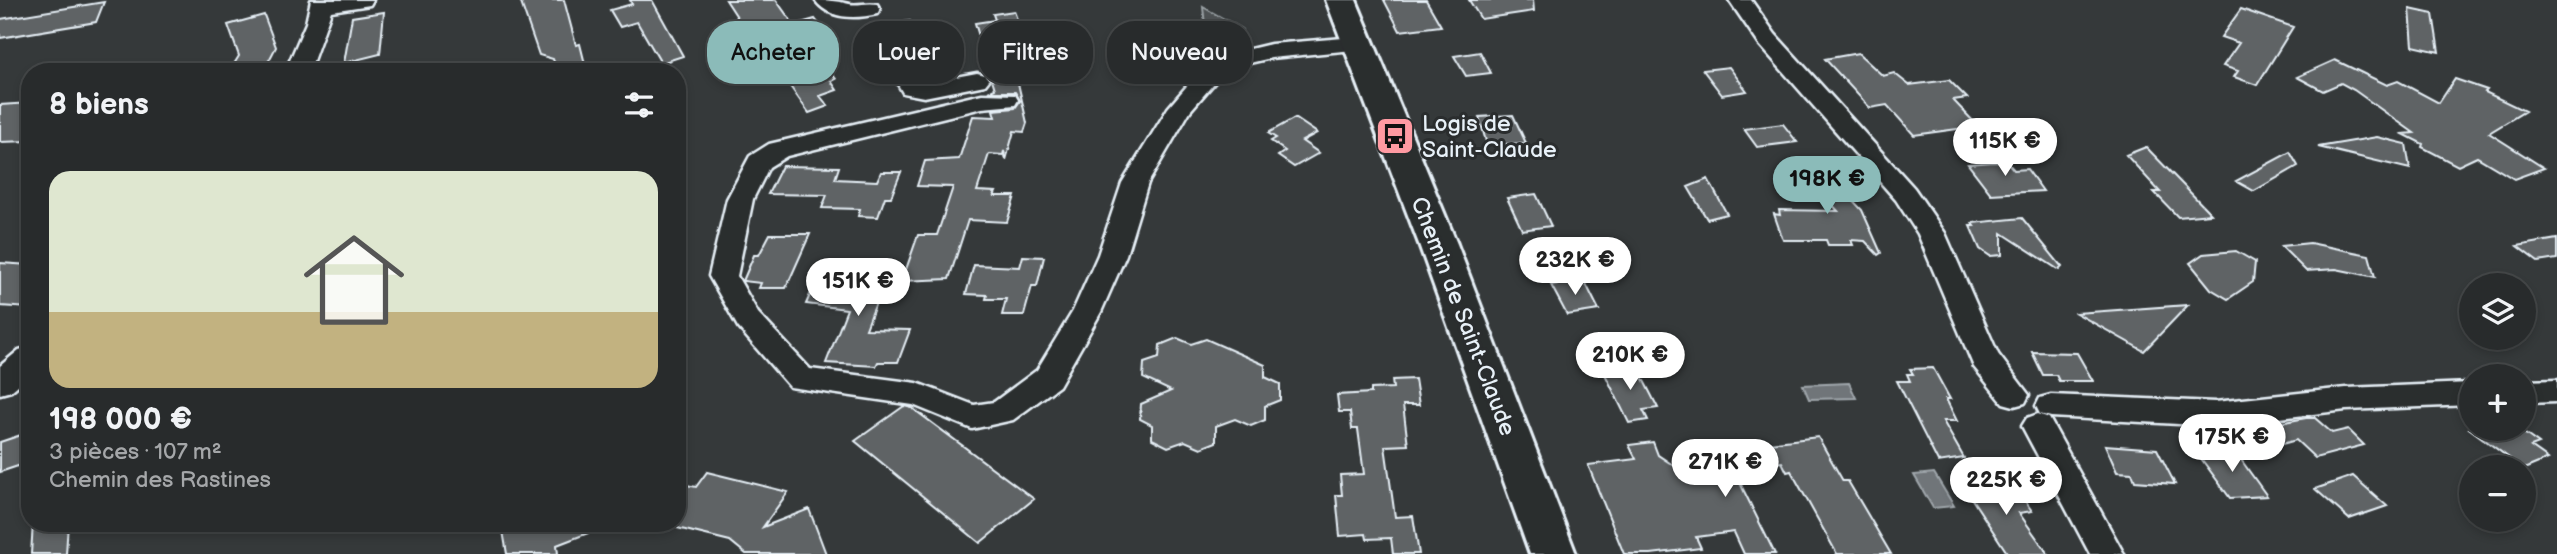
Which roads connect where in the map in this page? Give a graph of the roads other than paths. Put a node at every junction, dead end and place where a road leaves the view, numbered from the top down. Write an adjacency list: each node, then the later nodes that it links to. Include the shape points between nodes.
1 (362, 0): 5 (street)
2 (826, 0): 6 (street, via 838,10)
3 (1341, 0): 7 (street, Chemin de Saint-Claude)
4 (1740, 0): 19 (street, via 1767,39 1905,194 1931,233 1985,359 2014,395 2008,402 2011,412 2022,422)
5 (322, 3): 8 (street)
6 (869, 9)
7 (1356, 44): 13 (street, via 1271,51 1233,60 1207,78 1180,108 1135,183 1112,255 1087,312 1048,378 1002,412 972,417 917,394 801,379 748,320 723,276 740,199 759,162 778,150); 20 (street, Chemin de Saint-Claude, via 1438,244)
8 (300, 63)
9 (977, 80): 10 (street)
10 (964, 82)
11 (909, 84): 12 (street, via 924,90)
12 (956, 84)
13 (1006, 100)
14 (21, 366): 15 (street)
15 (0, 383)
16 (2557, 391): 17 (street)
17 (2536, 392)
18 (2459, 394): 19 (street, via 2346,399 2215,414)
19 (2044, 416): 21 (street)
20 (1553, 554)
21 (2107, 554)

